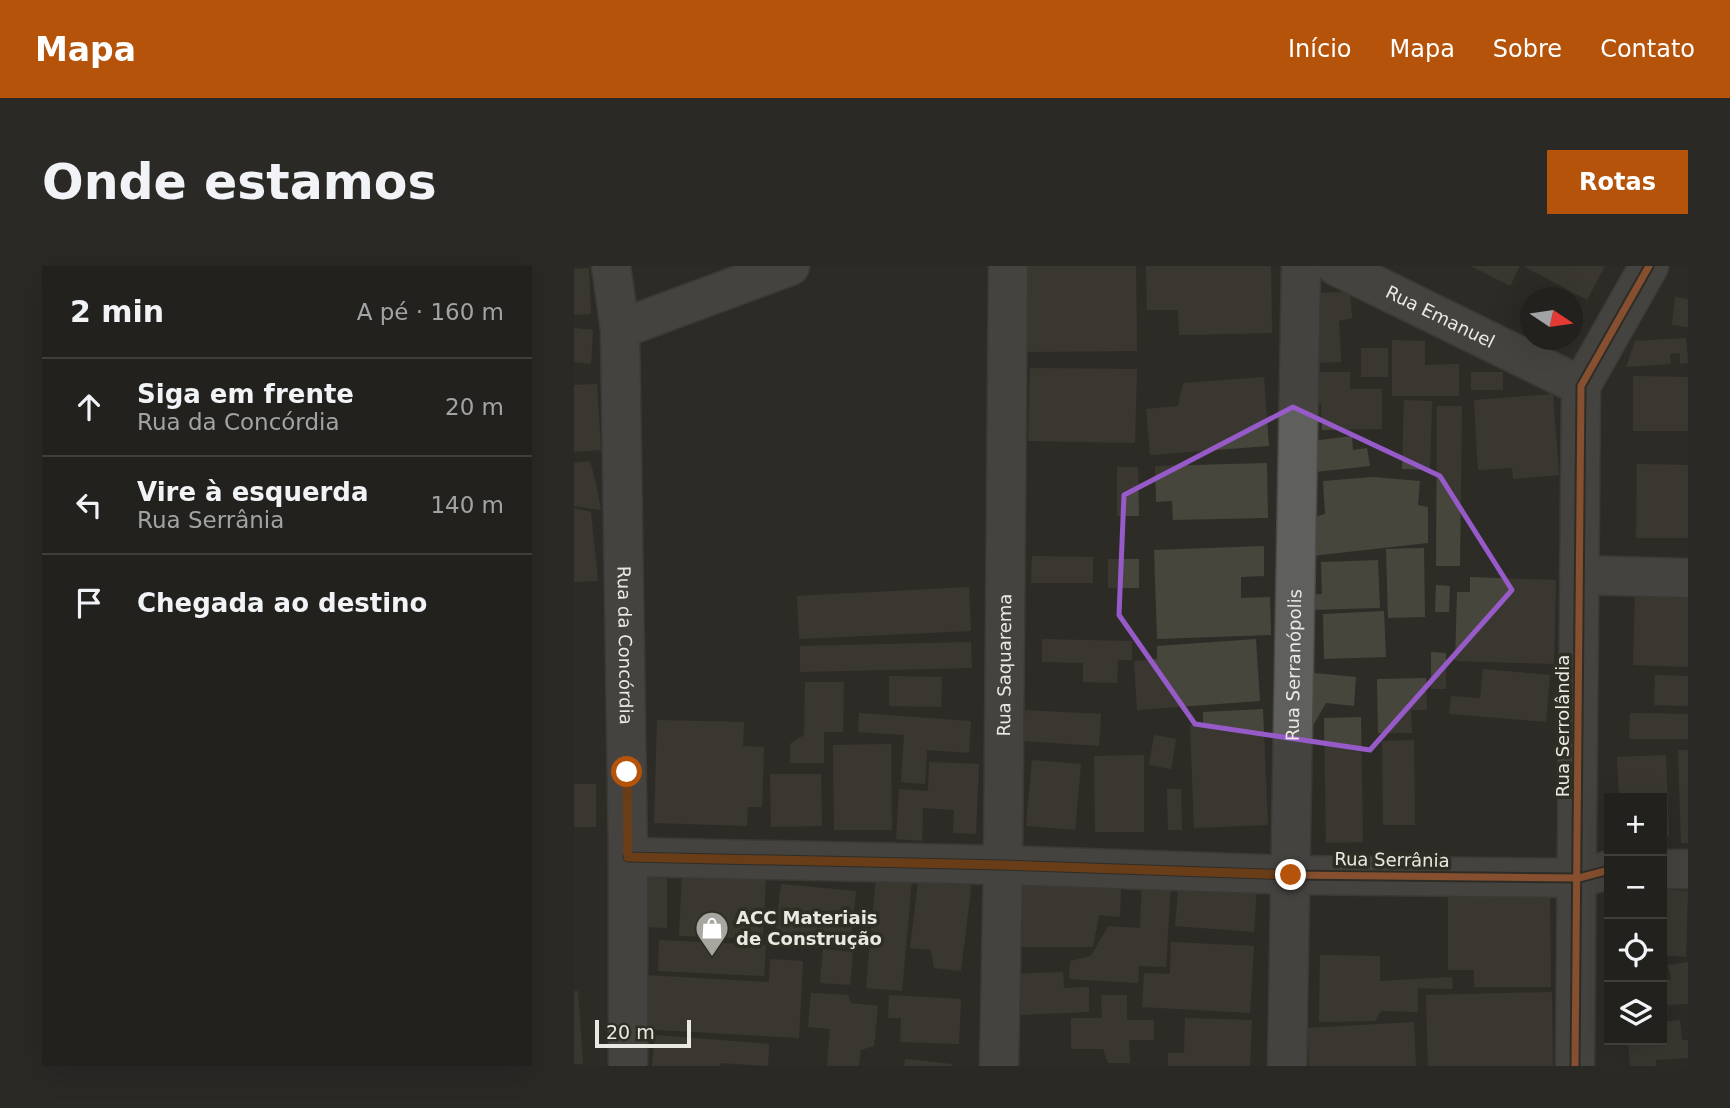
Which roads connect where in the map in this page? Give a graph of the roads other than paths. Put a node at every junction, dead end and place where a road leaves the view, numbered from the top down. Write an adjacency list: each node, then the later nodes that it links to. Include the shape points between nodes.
1 (611, 266): 7 (street, Rua da Concórdia)
2 (790, 266): 7 (street)
3 (1008, 266): 12 (street, Rua Saquarema)
4 (1301, 266): 16 (street, Rua Serranópolis)
5 (1336, 266): 8 (street, Rua Emanuel)
6 (1649, 266): 8 (street)
7 (620, 329): 11 (street, Rua da Concórdia)
8 (1581, 386): 9 (street, Rua Serrolândia)
9 (1579, 575): 10 (street); 15 (street, Rua Serrolândia)
10 (1688, 578)
11 (628, 857): 12 (street, Rua Serrânia); 17 (street, Rua da Concórdia)
12 (1003, 865): 16 (street, Rua Serrânia); 18 (street, Rua Saquarema)
13 (1667, 869): 14 (street)
14 (1688, 869)
15 (1594, 874): 16 (street, Rua Serrânia); 20 (street, Rua Serrolândia)
16 (1291, 875): 19 (street, Rua Serranópolis)
17 (628, 1066)
18 (999, 1066)
19 (1287, 1066)
20 (1575, 1066)

